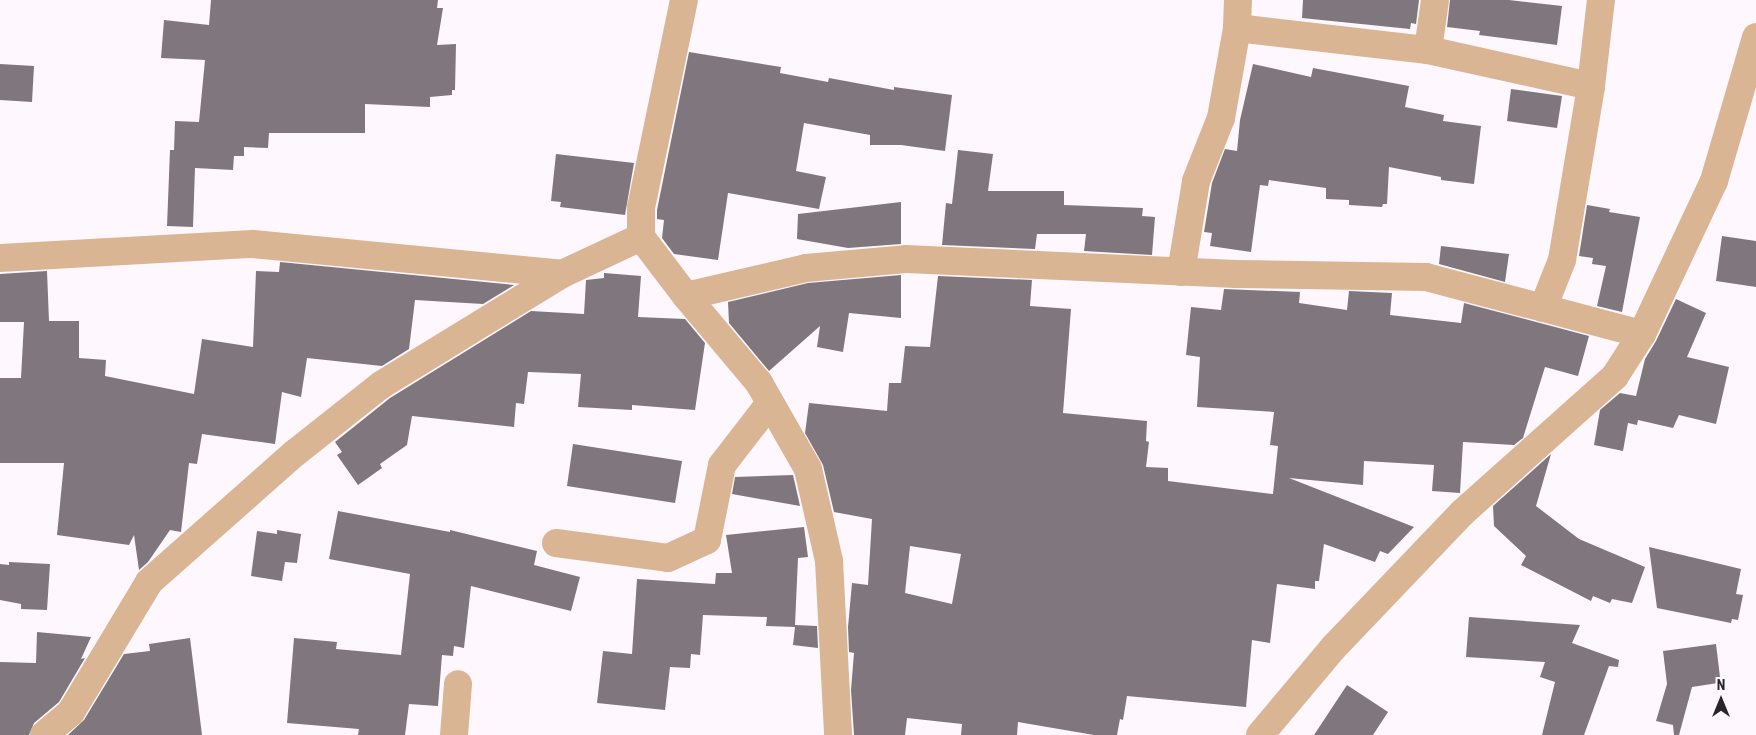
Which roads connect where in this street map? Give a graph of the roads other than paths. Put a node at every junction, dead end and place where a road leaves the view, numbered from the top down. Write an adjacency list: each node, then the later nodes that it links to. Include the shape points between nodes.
1 (684, 0): 9 (street, via 641,208)
2 (1238, 0): 5 (street)
3 (1435, 0): 7 (street)
4 (1601, 0): 8 (street)
5 (1237, 28): 7 (street); 11 (street, via 1220,118 1196,181)
6 (1756, 37): 15 (street, via 1714,181)
7 (1428, 50): 8 (street)
8 (1591, 86): 14 (street, via 1562,260)
9 (641, 237): 12 (street); 13 (street)
10 (0, 258): 12 (street, via 253,244)
11 (1181, 272): 13 (street, via 906,259 806,268); 14 (street, via 1426,277)
12 (562, 274): 19 (street, via 382,385 295,453 149,582 71,712)
13 (686, 296): 16 (street, via 758,383)
14 (1543, 308): 15 (street)
15 (1642, 334): 22 (street, via 1614,376 1462,513 1333,648)
16 (770, 403): 17 (street, via 722,465 706,540 668,558); 21 (street, via 808,469 829,560)
17 (556, 543)
18 (458, 684): 20 (street)
19 (44, 735)
20 (454, 735)
21 (838, 735)
22 (1260, 735)

